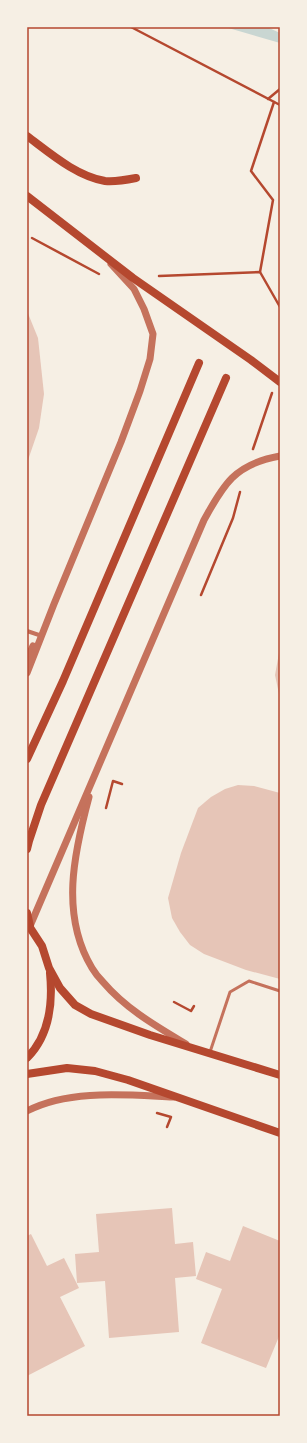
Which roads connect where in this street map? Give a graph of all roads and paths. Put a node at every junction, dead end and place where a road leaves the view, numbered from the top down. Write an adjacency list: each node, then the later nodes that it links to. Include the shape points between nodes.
1 (131, 27): 3 (path)
2 (280, 89): 3 (path)
3 (268, 99): 4 (path)
4 (274, 102): 5 (path); 11 (path, via 251,171 273,200)
5 (280, 105)
6 (27, 136): 7 (main road, via 65,163 89,176 120,181)
7 (136, 178)
8 (27, 196): 10 (main road)
9 (32, 238): 12 (path)
10 (103, 255): 17 (main road); 23 (street, via 134,289 144,309 153,334 150,359 121,442)
11 (260, 272): 13 (path); 14 (path)
12 (101, 275)
13 (154, 277)
14 (280, 307)
15 (199, 363): 28 (main road)
16 (226, 378): 32 (main road, via 41,805)
17 (280, 382)
18 (273, 390): 19 (path)
19 (252, 452)
20 (280, 456): 29 (street, via 255,463 232,478 204,520)
21 (241, 489): 22 (path)
22 (201, 595)
23 (54, 604): 25 (street); 27 (street)
24 (27, 631): 25 (street)
25 (39, 635): 26 (street)
26 (27, 659)
27 (27, 673)
28 (27, 759)
29 (95, 775): 34 (street); 39 (street, via 74,863 72,889 78,935 92,969 108,987 146,1020)
30 (122, 784): 31 (path, via 113,781)
31 (106, 808)
32 (27, 849)
33 (27, 913): 34 (main road)
34 (28, 925): 35 (main road, via 42,946)
35 (49, 968): 39 (main road, via 60,988 75,1004 91,1014); 41 (main road, via 52,992 49,1015 42,1037)
36 (280, 991): 40 (lane, via 249,981 230,992)
37 (174, 1002): 38 (path, via 192,1011)
38 (194, 1006)
39 (191, 1047): 40 (main road)
40 (210, 1053): 43 (main road)
41 (27, 1058)
42 (27, 1074): 44 (main road, via 67,1068 95,1071)
43 (280, 1075)
44 (178, 1098): 45 (street, via 99,1095 65,1099 33,1107); 48 (main road)
45 (27, 1111)
46 (154, 1112): 47 (path, via 171,1117)
47 (167, 1127)
48 (280, 1133)

